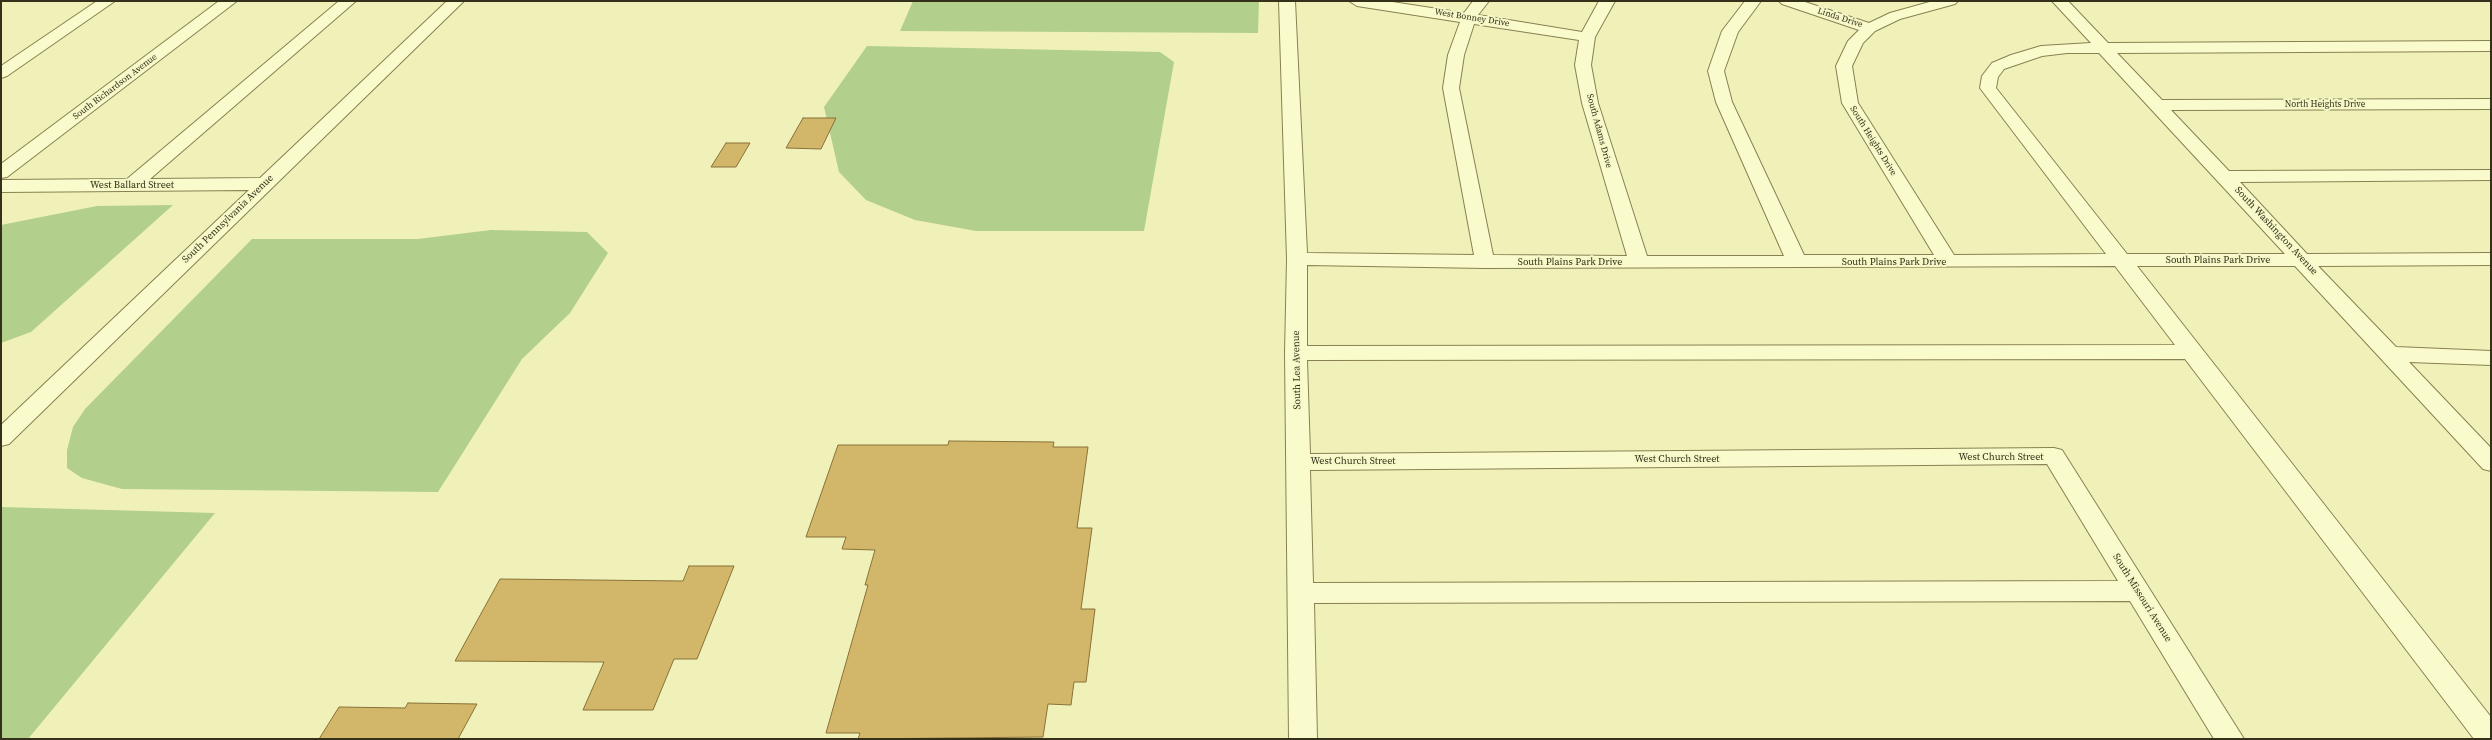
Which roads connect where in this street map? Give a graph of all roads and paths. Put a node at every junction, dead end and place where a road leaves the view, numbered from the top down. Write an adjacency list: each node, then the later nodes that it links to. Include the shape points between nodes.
1 (107, 1): 18 (street)
2 (229, 1): 21 (street, South Richardson Avenue)
3 (348, 1): 25 (street)
4 (456, 1): 24 (street, South Pennsylvania Avenue)
5 (1287, 1): 27 (street, South Lea Avenue)
6 (1357, 1): 13 (street, West Bonney Drive)
7 (1481, 1): 13 (street)
8 (1607, 1): 15 (street, South Adams Drive)
9 (1753, 1): 33 (street, via 1730,31 1716,71 1724,102)
10 (1787, 1): 14 (street, Linda Drive)
11 (1950, 1): 14 (street, South Heights Drive, via 1895,16)
12 (2060, 1): 17 (street, South Washington Avenue)
13 (1469, 17): 15 (street, West Bonney Drive); 31 (street, via 1456,55 1451,88)
14 (1870, 28): 34 (street, South Heights Drive, via 1856,41 1844,66 1850,103)
15 (1586, 37): 32 (street, South Adams Drive, via 1584,65 1590,103)
16 (2491, 46): 17 (street)
17 (2104, 47): 20 (street, South Washington Avenue); 30 (street, via 2041,51 2017,58 1998,66 1990,76 1988,88)
18 (1, 73)
19 (2491, 104): 20 (street, North Heights Drive)
20 (2158, 106): 23 (street, South Washington Avenue)
21 (1, 174)
22 (2491, 176): 23 (street)
23 (2226, 177): 29 (street, South Washington Avenue)
24 (264, 184): 25 (street, West Ballard Street); 39 (street, South Pennsylvania Avenue)
25 (132, 185): 26 (street, West Ballard Street)
26 (1, 186)
27 (1297, 259): 31 (street, South Plains Park Drive); 36 (street, South Lea Avenue)
28 (2491, 259): 29 (street, South Plains Park Drive)
29 (2303, 260): 30 (street, South Plains Park Drive); 37 (street, South Washington Avenue)
30 (2122, 261): 34 (street, South Plains Park Drive); 35 (street)
31 (1485, 262): 32 (street, South Plains Park Drive)
32 (1639, 262): 33 (street, South Plains Park Drive)
33 (1797, 262): 34 (street, South Plains Park Drive)
34 (1948, 262)
35 (2192, 352): 36 (street); 47 (street)
36 (1296, 353): 41 (street, South Lea Avenue)
37 (2390, 354): 38 (street); 42 (street, South Washington Avenue)
38 (2491, 358)
39 (1, 438)
40 (2054, 456): 41 (street, West Church Street); 43 (street, South Missouri Avenue)
41 (1299, 462): 44 (street, South Lea Avenue)
42 (2491, 462)
43 (2138, 591): 44 (street); 46 (street, South Missouri Avenue)
44 (1302, 593): 45 (street, South Lea Avenue)
45 (1303, 739)
46 (2230, 739)
47 (2491, 739)

